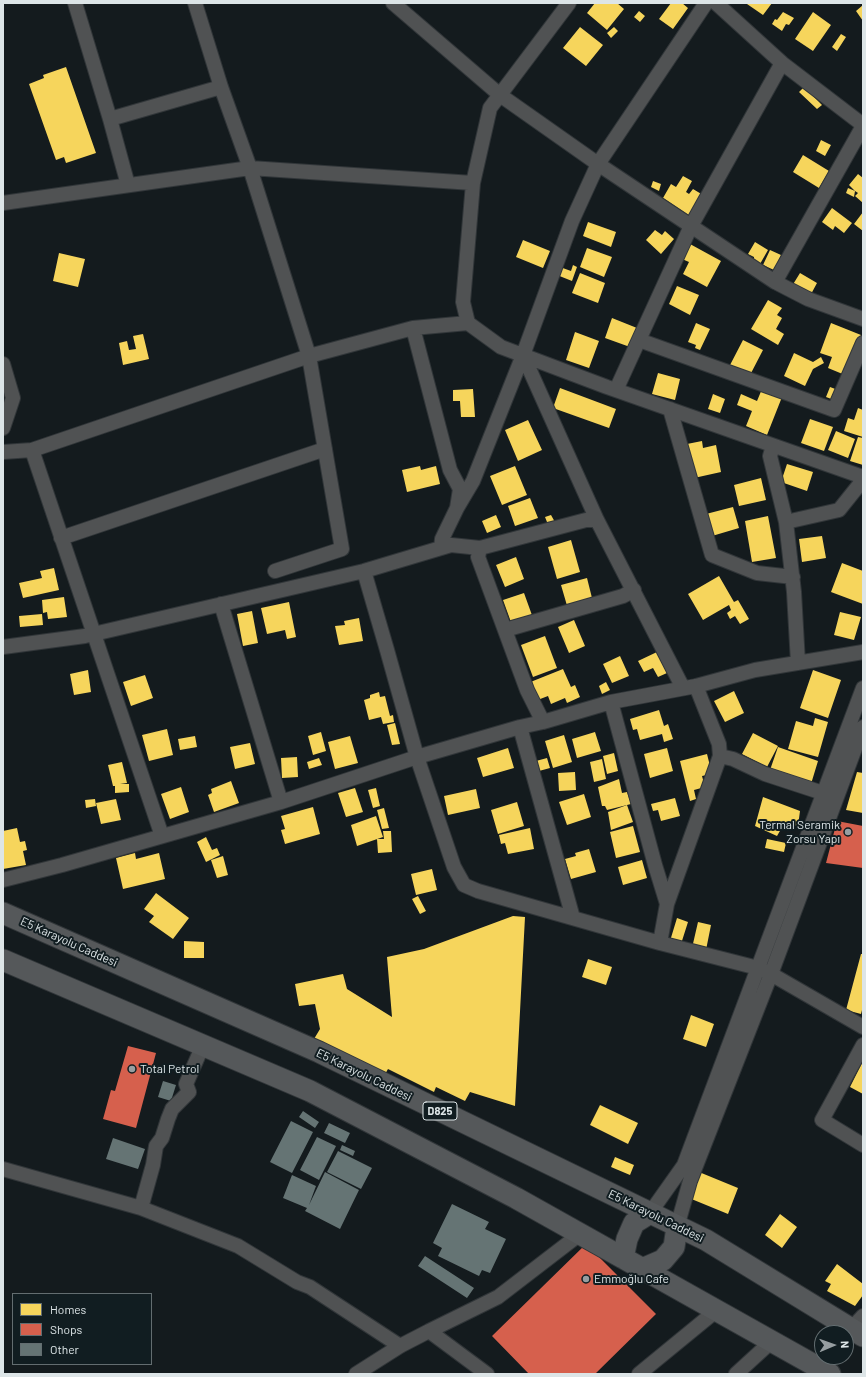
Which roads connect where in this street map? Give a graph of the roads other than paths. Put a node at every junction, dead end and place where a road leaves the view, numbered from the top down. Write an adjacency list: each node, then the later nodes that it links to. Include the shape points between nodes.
1 (75, 3): 10 (street)
2 (195, 3): 8 (street)
3 (393, 3): 9 (street)
4 (706, 3): 12 (street)
5 (716, 3): 7 (street)
6 (565, 4): 9 (street)
7 (782, 63): 11 (street); 17 (street)
8 (221, 87): 10 (street); 13 (street)
9 (500, 95): 12 (street); 14 (street, via 490,108)
10 (110, 119): 15 (street)
11 (863, 126): 18 (street)
12 (598, 164): 17 (street); 24 (street, via 572,221)
13 (250, 168): 14 (street); 15 (street); 25 (street)
14 (473, 183): 20 (street, via 463,302)
15 (128, 185): 16 (street)
16 (3, 203)
17 (691, 226): 18 (street); 22 (street)
18 (775, 282): 19 (street, via 808,299)
19 (863, 319)
20 (468, 323): 21 (street); 24 (street, via 501,347)
21 (413, 328): 25 (street); 35 (street, via 450,470 460,489)
22 (640, 340): 23 (street, via 834,410); 27 (street)
23 (863, 343)
24 (523, 355): 27 (street); 35 (street, via 473,481); 36 (street)
25 (309, 356): 31 (street); 32 (street)
26 (3, 364): 29 (street, via 13,398)
27 (616, 390): 28 (street)
28 (670, 410): 30 (street); 43 (street, via 712,555 757,573)
29 (3, 428)
30 (773, 446): 34 (street); 37 (street, via 770,456)
31 (325, 449): 38 (street); 41 (street, via 342,549)
32 (32, 450): 33 (street); 38 (street)
33 (3, 452)
34 (863, 479): 37 (street, via 839,510)
35 (457, 508): 39 (street, via 442,539)
36 (597, 520): 40 (street, via 586,520); 44 (street)
37 (786, 522): 43 (street)
38 (61, 538): 47 (street)
39 (441, 548): 40 (street, via 451,545); 42 (street)
40 (480, 548): 46 (street, via 478,557)
41 (275, 571)
42 (364, 571): 45 (street); 58 (street)
43 (793, 577): 50 (street)
44 (634, 590): 46 (street, via 623,596); 51 (street)
45 (221, 604): 47 (street); 60 (street)
46 (505, 630): 54 (street, via 527,690)
47 (95, 634): 48 (street); 61 (street)
48 (3, 647)
49 (863, 652): 50 (street)
50 (798, 663): 51 (street, via 755,670)
51 (689, 687): 53 (street); 57 (street, via 719,744)
52 (863, 688): 59 (street)
53 (611, 702): 54 (street); 63 (street)
54 (543, 722): 55 (street)
55 (520, 727): 58 (street); 65 (street)
56 (863, 728): 59 (street)
57 (720, 756): 59 (street); 63 (street)
58 (417, 757): 60 (street); 65 (street, via 454,867 464,884)
59 (830, 795): 68 (street)
60 (281, 802): 61 (street)
61 (162, 836): 62 (street)
62 (3, 880)
63 (667, 904): 66 (street)
64 (3, 913): 75 (highway, E5 Karayolu Caddesi / D825, via 318,1052)
65 (574, 918): 66 (street)
66 (660, 943): 68 (street)
67 (3, 960): 70 (highway)
68 (765, 971): 69 (street); 75 (street, via 684,1165); 76 (street, via 690,1181)
69 (863, 1027)
70 (202, 1045): 74 (street, via 186,1084 189,1092 172,1109 162,1138 156,1146); 77 (highway, via 310,1091)
71 (863, 1045): 72 (street, via 822,1120)
72 (863, 1145)
73 (3, 1169): 74 (street)
74 (141, 1208): 84 (street, via 238,1246 297,1282 310,1287)
75 (650, 1213): 76 (highway, E5 Karayolu Caddesi / D825); 78 (highway, via 634,1223)
76 (678, 1226): 79 (highway, via 674,1247 663,1260); 81 (highway, E5 Karayolu Caddesi / D825)
77 (580, 1234): 78 (highway); 82 (street, via 498,1297)
78 (623, 1258): 79 (highway)
79 (642, 1269): 80 (highway)
80 (717, 1310): 83 (highway); 87 (street)
81 (859, 1327)
82 (429, 1331): 84 (street); 86 (street)
83 (772, 1341): 88 (street); 89 (highway)
84 (400, 1346): 85 (street)
85 (356, 1374)
86 (487, 1374)
87 (639, 1374)
88 (736, 1374)
89 (830, 1374)

